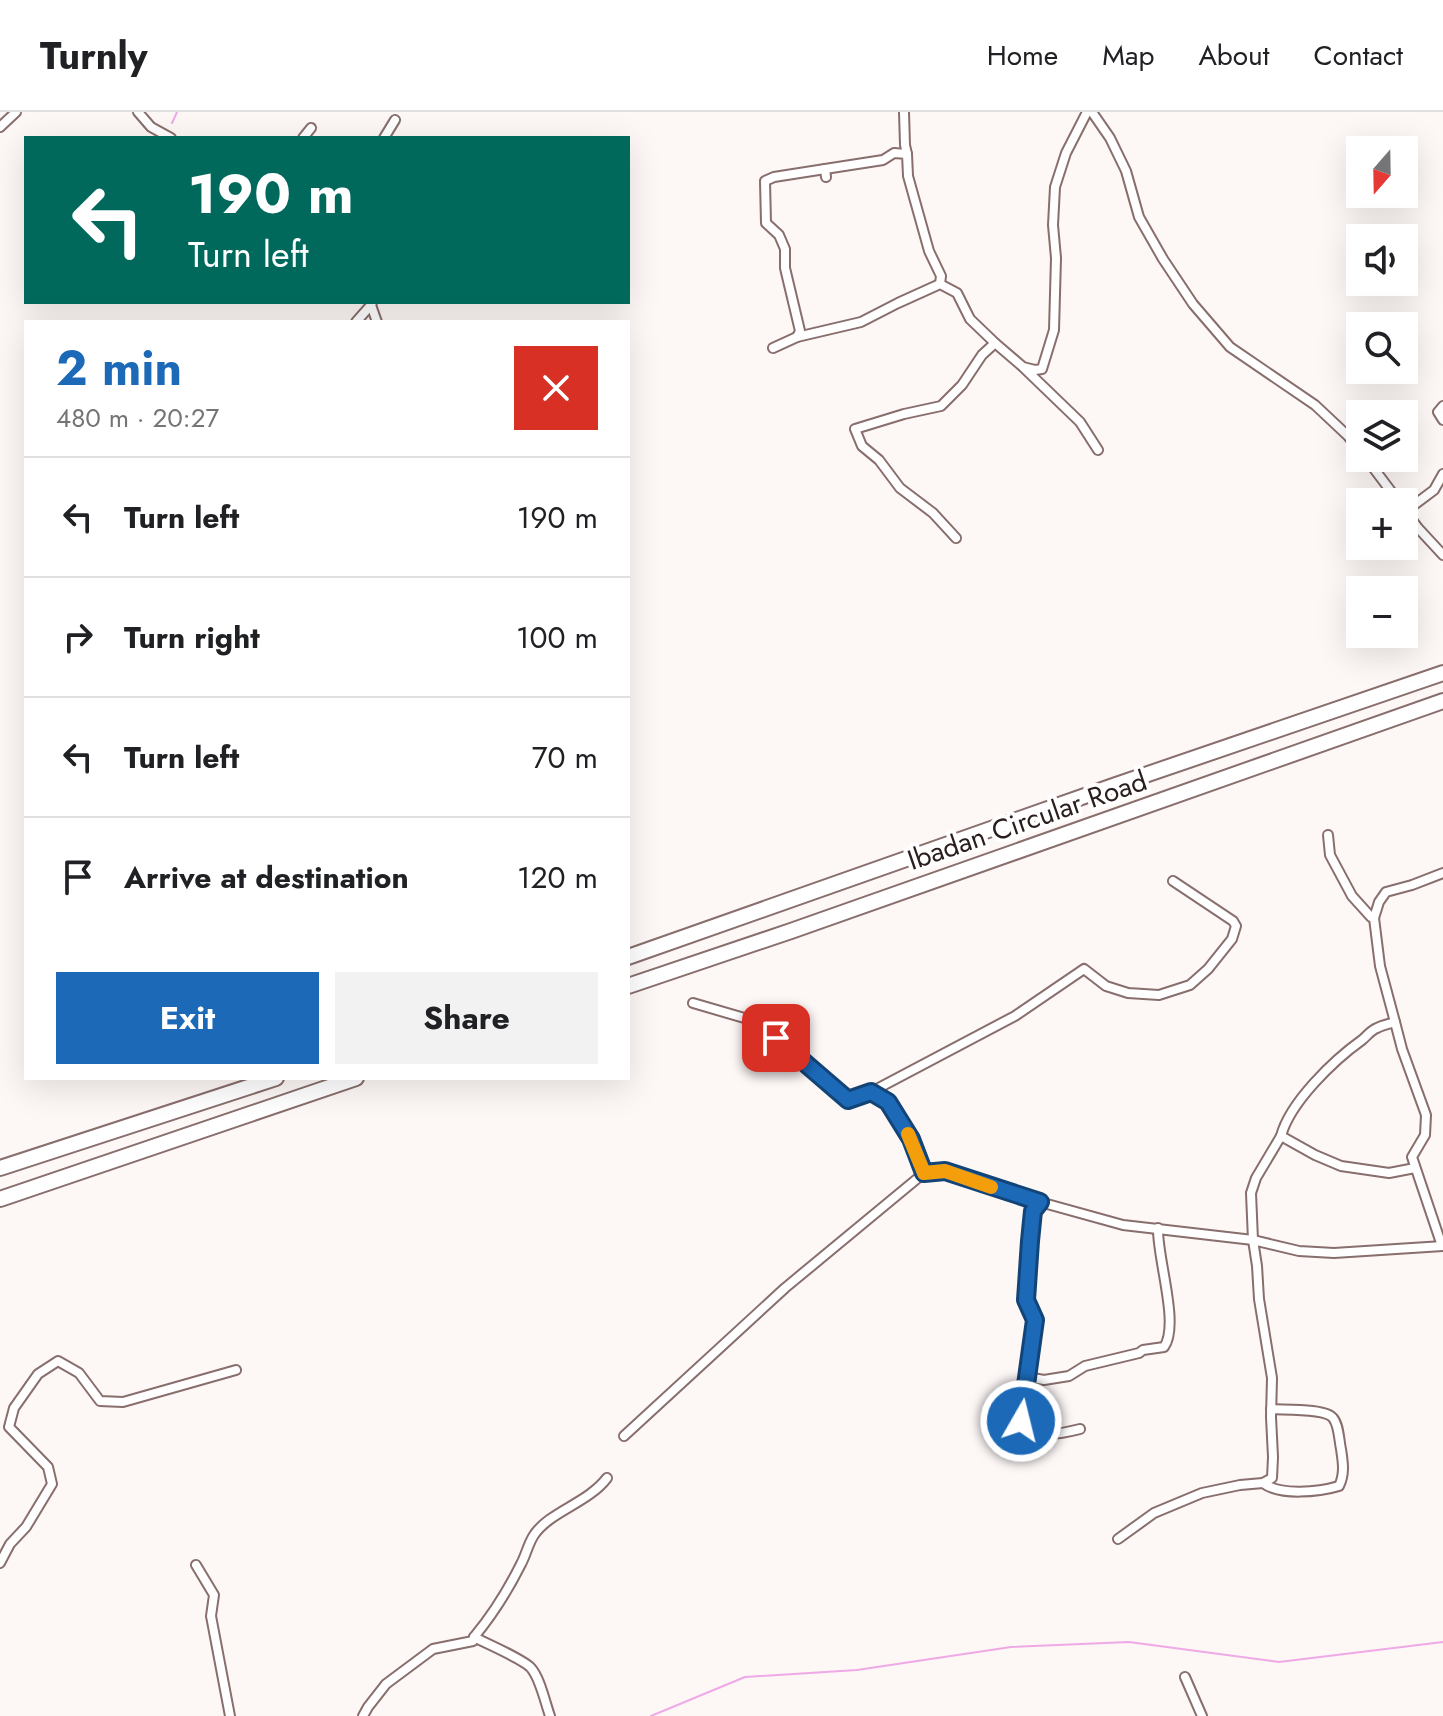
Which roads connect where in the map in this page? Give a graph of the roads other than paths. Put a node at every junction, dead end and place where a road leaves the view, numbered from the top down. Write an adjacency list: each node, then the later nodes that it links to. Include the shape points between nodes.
1 (16, 112): 6 (street)
2 (138, 112): 8 (street)
3 (904, 112): 11 (street)
4 (1090, 112): 18 (street, via 1066,153 1055,187 1054,330 1042,369); 21 (street, via 1126,171 1139,217 1193,304 1230,347 1315,405)
5 (395, 120): 10 (street)
6 (0, 127)
7 (311, 128): 9 (street)
8 (167, 136)
9 (305, 136)
10 (385, 136)
11 (907, 154): 12 (street, via 908,176); 15 (street, via 765,181 766,223 785,249)
12 (940, 284): 15 (street, via 861,322); 16 (street, via 957,293 970,319)
13 (370, 304): 14 (street)
14 (358, 320)
15 (797, 337): 17 (street)
16 (995, 343): 18 (street); 26 (street, via 941,406 855,429 862,446 900,488)
17 (773, 348)
18 (1023, 367): 22 (street, via 1080,422)
19 (1443, 406): 20 (street, via 1438,412)
20 (1443, 420)
21 (1346, 434)
22 (1098, 450)
23 (1443, 474): 24 (street, via 1434,490)
24 (1418, 501)
25 (1418, 528): 27 (street)
26 (956, 538)
27 (1443, 555)
28 (1443, 673): 34 (highway, Ibadan Circular Road)
29 (1443, 701): 35 (highway, Ibadan Circular Road)
30 (1328, 835): 33 (street, via 1330,855 1352,896)
31 (1443, 873): 33 (street, via 1386,892)
32 (1173, 881): 40 (street, via 1236,926 1232,939 1190,985 1159,995 1128,993 1106,986 1084,969 1015,1016)
33 (1374, 918): 37 (street)
34 (630, 956)
35 (630, 985)
36 (693, 1003): 40 (street, via 758,1022 848,1100)
37 (1395, 1022): 41 (street, via 1376,1028 1322,1074); 43 (street, via 1426,1115 1425,1135 1412,1157)
38 (270, 1080): 42 (highway)
39 (350, 1080): 45 (highway)
40 (871, 1092): 44 (street, via 888,1102)
41 (1281, 1136): 43 (street, via 1341,1166 1389,1173); 48 (street, via 1251,1193)
42 (0, 1168)
43 (1415, 1168): 49 (street)
44 (924, 1173): 46 (street, via 945,1171); 54 (street, via 785,1288)
45 (0, 1199)
46 (1040, 1202): 47 (street, via 1123,1225); 51 (street, via 1033,1211 1027,1277 1026,1300 1035,1320)
47 (1158, 1228): 48 (street); 51 (street, via 1171,1325 1164,1347 1085,1366 1069,1376)
48 (1253, 1240): 49 (street, via 1334,1253); 52 (street, via 1272,1378)
49 (1442, 1246)
50 (236, 1370): 58 (street, via 123,1402 100,1401 79,1373 58,1361 38,1374 14,1408 9,1427 48,1467 52,1484)
51 (1027, 1377): 53 (street, via 1021,1421 1026,1427 1043,1435)
52 (1271, 1409): 56 (street, via 1272,1478); 56 (street, via 1331,1415 1343,1477 1339,1486 1323,1491 1276,1490)
53 (1080, 1429)
54 (624, 1436)
55 (607, 1478): 60 (street, via 534,1535 496,1611)
56 (1263, 1483): 57 (street, via 1202,1493 1154,1513)
57 (1118, 1539)
58 (0, 1563)
59 (196, 1565): 62 (street, via 214,1595 211,1616)
60 (474, 1637): 63 (street, via 464,1645 433,1649 386,1684); 64 (street, via 530,1666)
61 (1185, 1677): 65 (street)
62 (230, 1716)
63 (363, 1716)
64 (550, 1716)
65 (1202, 1716)

